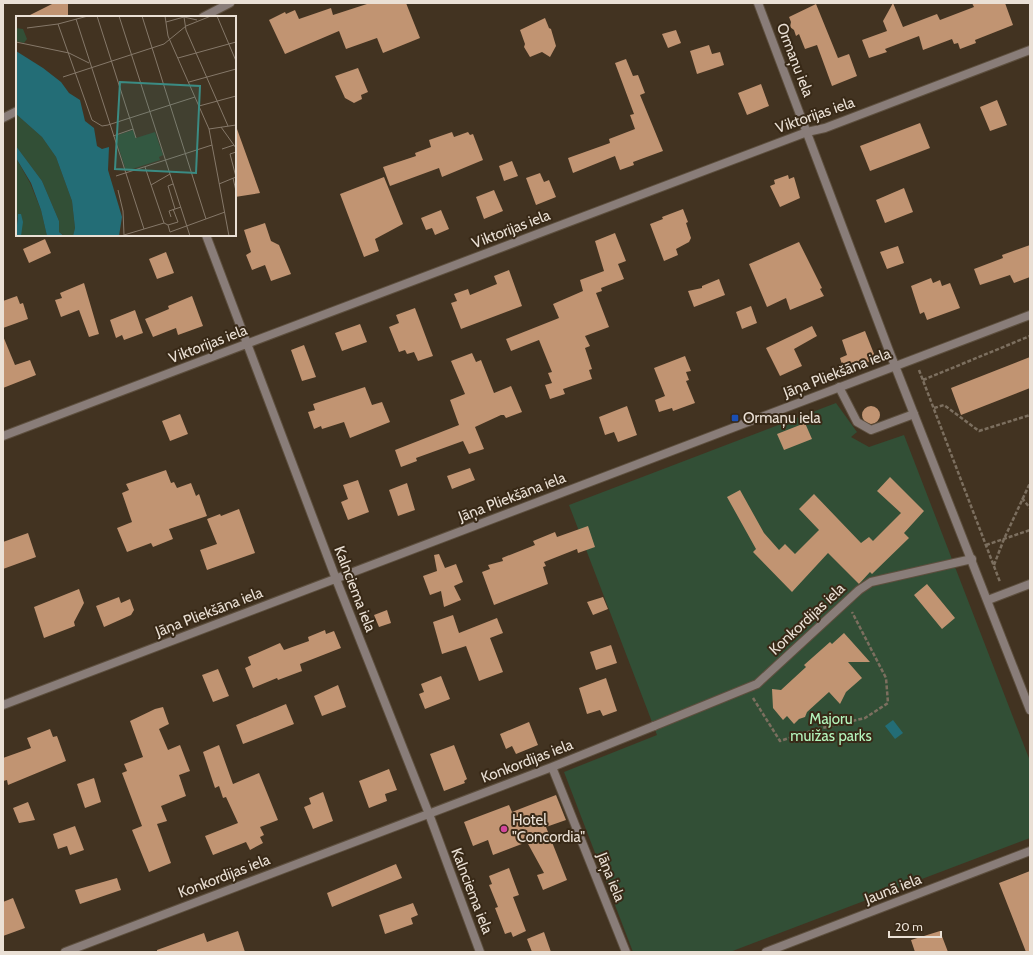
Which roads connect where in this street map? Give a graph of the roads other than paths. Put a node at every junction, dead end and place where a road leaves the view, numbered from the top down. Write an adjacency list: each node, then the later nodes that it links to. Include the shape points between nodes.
1 (230, 3): 3 (street)
2 (758, 3): 7 (street, Ormaņu iela)
3 (205, 16)
4 (1030, 50): 7 (street, Viktorijas iela, via 825,128)
5 (16, 112): 6 (street)
6 (3, 118)
7 (807, 132): 10 (street, Viktorijas iela); 11 (street, Ormaņu iela)
8 (206, 236): 10 (street, Kalnciema iela)
9 (1030, 314): 11 (street, Jāņa Pliekšāna iela)
10 (248, 343): 14 (street, Viktorijas iela); 16 (street, Kalnciema iela)
11 (895, 366): 12 (street, Jāņa Pliekšāna iela); 13 (street, Ormaņu iela)
12 (839, 387): 13 (street, via 857,422 870,430); 16 (street, Jāņa Pliekšāna iela)
13 (914, 414): 15 (street, Ormaņu iela)
14 (3, 436)
15 (972, 559): 18 (street, Ormaņu iela); 21 (street, Konkordijas iela, via 871,582 846,601 757,684)
16 (336, 579): 19 (street, Jāņa Pliekšāna iela); 22 (street, Kalnciema iela)
17 (1030, 584): 18 (street)
18 (988, 600): 20 (street, Ormaņu iela)
19 (3, 705)
20 (1030, 710)
21 (552, 767): 22 (street, Konkordijas iela); 26 (street, Jāņa iela)
22 (429, 814): 24 (street, Konkordijas iela); 25 (street, Kalnciema iela)
23 (1030, 851): 27 (street, Jaunā iela)
24 (65, 952)
25 (480, 952)
26 (626, 952)
27 (766, 952)

